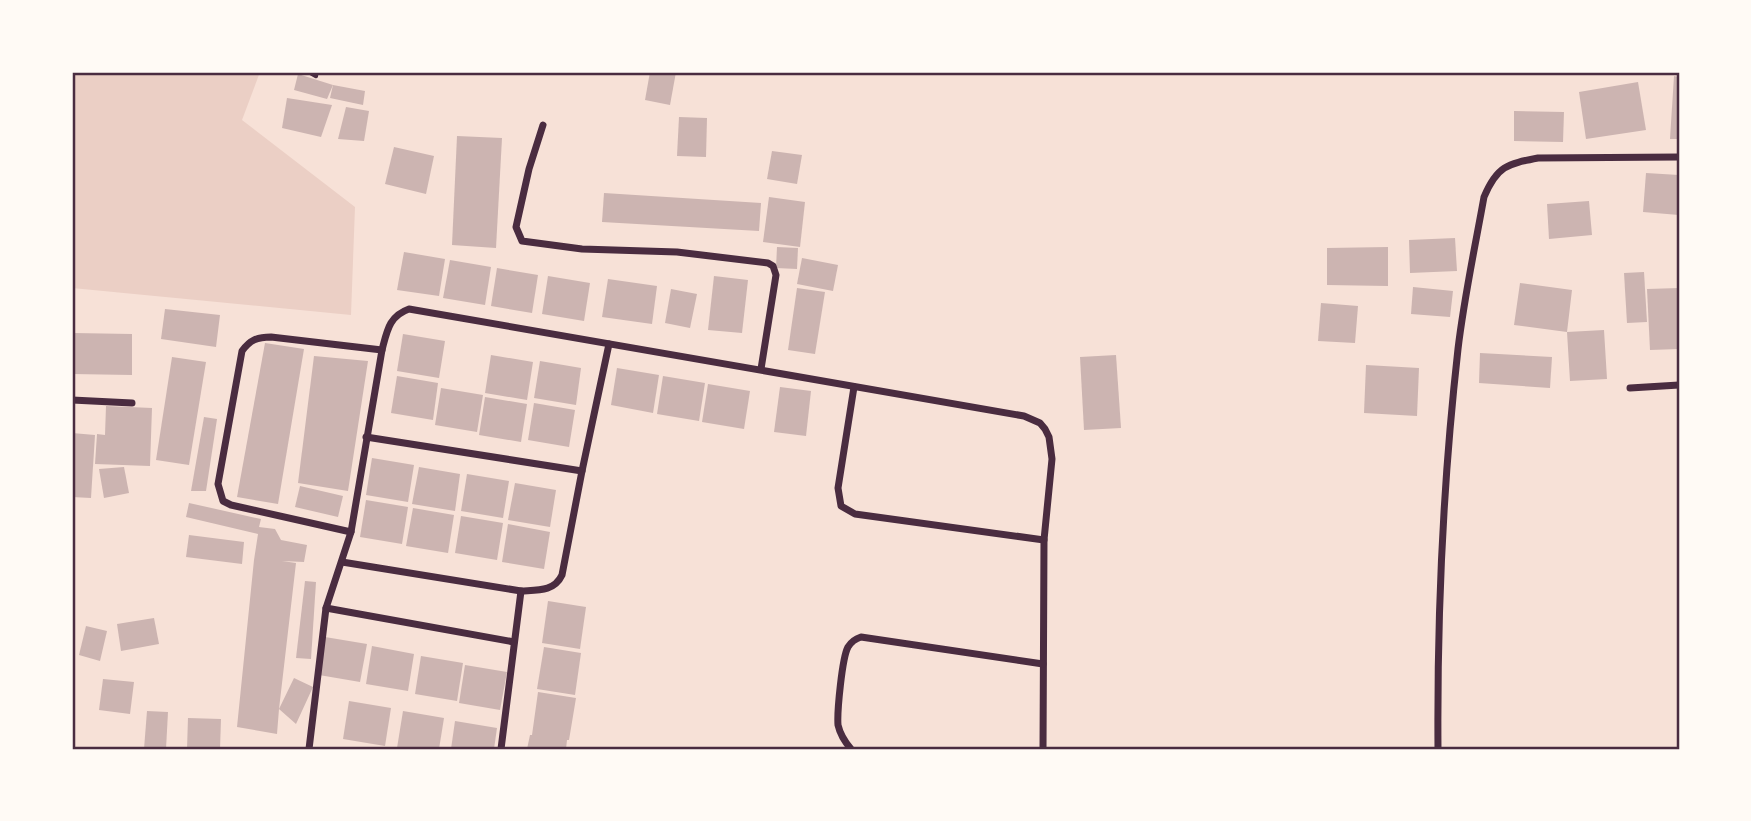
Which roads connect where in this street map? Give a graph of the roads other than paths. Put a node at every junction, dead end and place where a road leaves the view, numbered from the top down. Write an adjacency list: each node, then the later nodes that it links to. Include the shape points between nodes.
1 (543, 125): 5 (street, via 516,227 522,241 760,260 774,266)
2 (1679, 157): 24 (street, via 1520,161 1505,166 1492,178 1484,197 1458,348 1447,477 1437,654)
3 (609, 344): 4 (street, via 409,309 394,316); 5 (street); 12 (street)
4 (382, 350): 11 (street); 13 (street, via 271,337 248,342 242,351 218,484 223,501 232,505)
5 (761, 369): 7 (street)
6 (1679, 385): 8 (street)
7 (854, 387): 14 (street, via 1024,416 1040,423 1049,437 1052,459); 14 (street, via 838,488 841,506 855,514)
8 (1630, 388)
9 (72, 400): 10 (street)
10 (132, 403)
11 (366, 437): 12 (street); 13 (street)
12 (582, 471): 16 (street, via 559,580 547,589)
13 (351, 532): 15 (street)
14 (1044, 540): 19 (street)
15 (342, 562): 16 (street); 17 (street)
16 (521, 591): 18 (street)
17 (326, 608): 18 (street); 20 (street)
18 (514, 642): 21 (street)
19 (1043, 664): 22 (street, via 861,637 853,640 842,677 838,725); 23 (street)
20 (309, 749)
21 (501, 749)
22 (851, 749)
23 (1043, 749)
24 (1438, 749)

